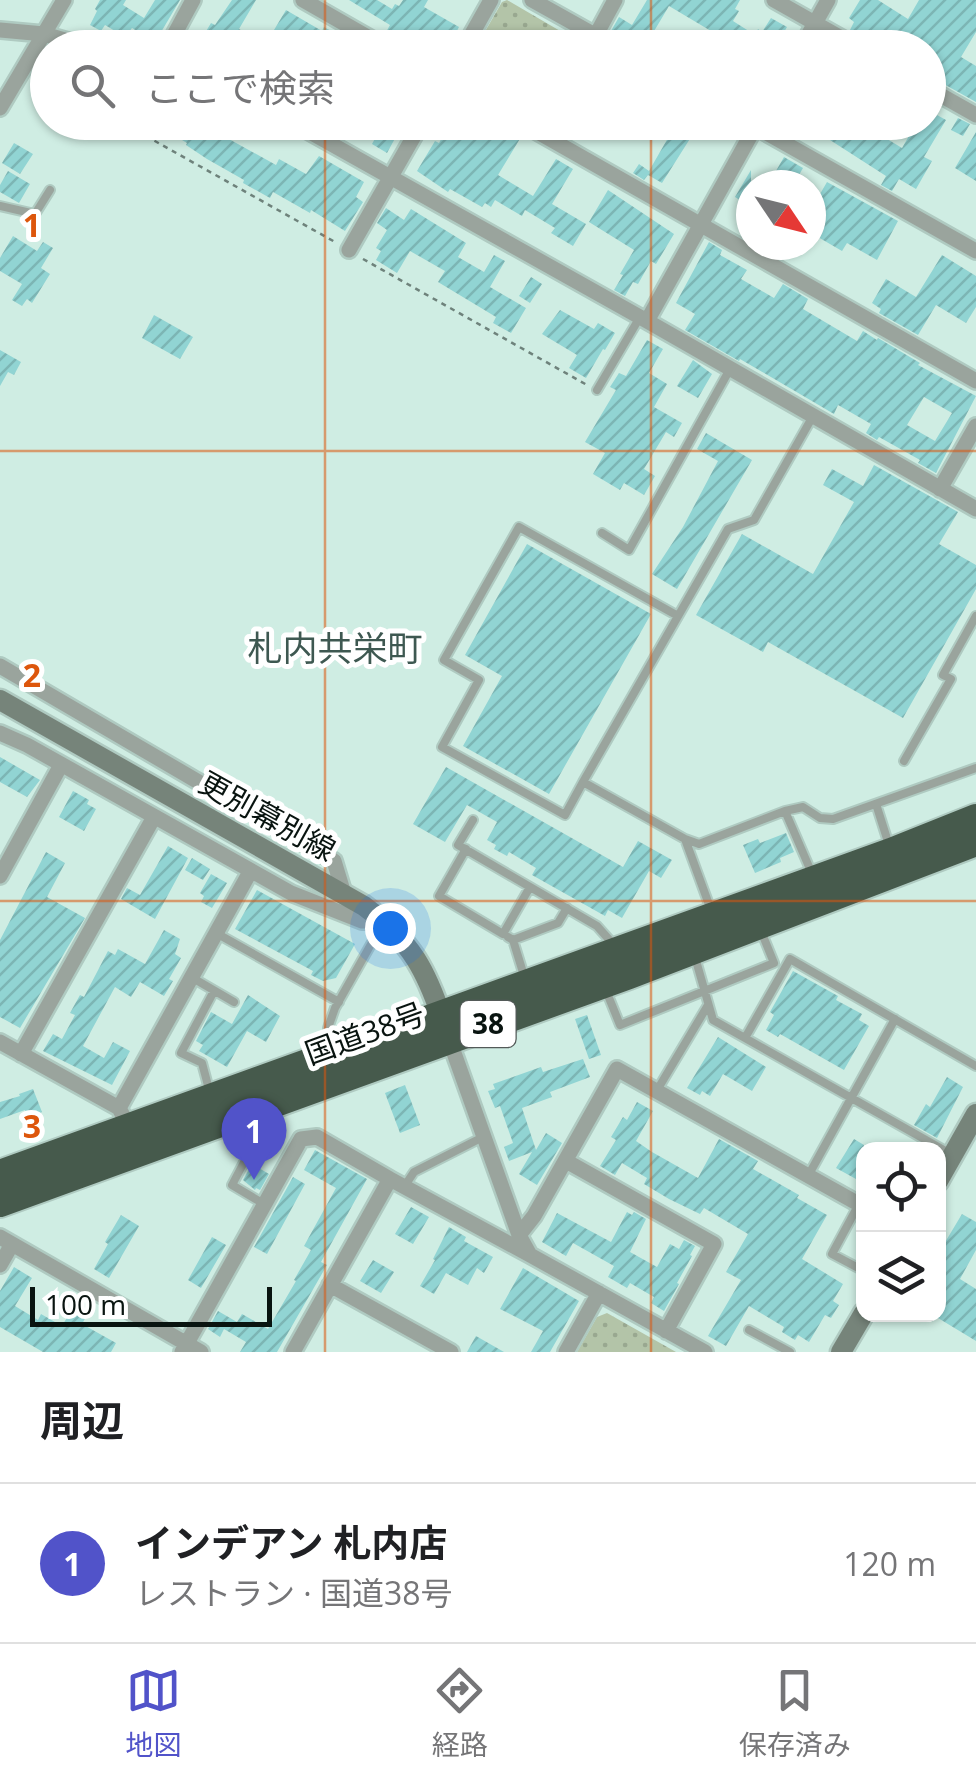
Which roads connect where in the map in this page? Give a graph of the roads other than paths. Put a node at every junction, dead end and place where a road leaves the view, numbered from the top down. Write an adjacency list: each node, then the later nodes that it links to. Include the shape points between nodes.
1 (64, 0): 11 (street)
2 (193, 0): 12 (street)
3 (303, 0): 13 (street)
4 (491, 0): 14 (street)
5 (532, 0): 15 (street)
6 (615, 0): 16 (street)
7 (774, 0): 9 (street)
8 (828, 0): 9 (street)
9 (815, 22): 17 (street); 18 (street)
10 (0, 30): 19 (street)
11 (46, 30)
12 (176, 30)
13 (356, 30)
14 (474, 30)
15 (588, 30)
16 (598, 30)
17 (811, 30)
18 (828, 30)
19 (30, 33)
20 (30, 58): 22 (street)
21 (946, 98): 23 (street)
22 (0, 108)
23 (976, 115)
24 (325, 140): 29 (street)
25 (412, 140): 29 (street)
26 (552, 140): 32 (street)
27 (746, 140): 32 (street)
28 (782, 140): 34 (street)
29 (392, 177): 33 (street); 35 (street)
30 (50, 190): 31 (lane, via 35,214)
31 (0, 206)
32 (701, 225): 35 (street); 37 (street)
33 (349, 250)
34 (976, 251)
35 (644, 319): 36 (street); 38 (lane)
36 (730, 369): 39 (street); 43 (lane, via 629,550)
37 (976, 381)
38 (597, 390)
39 (813, 416): 41 (street); 44 (lane, via 754,520 728,529)
40 (976, 426): 41 (street)
41 (940, 488): 42 (street)
42 (976, 509)
43 (602, 533)
44 (678, 616): 52 (lane); 52 (lane, via 519,527 444,660 480,680 442,747 564,815)
45 (976, 616): 49 (lane, via 944,675 951,679)
46 (0, 666): 66 (street, via 334,861)
47 (0, 700): 66 (main road, 更別幕別線)
48 (0, 733): 50 (street)
49 (904, 761)
50 (62, 765): 55 (street); 63 (street)
51 (976, 768): 53 (lane)
52 (583, 782): 58 (lane)
53 (876, 804): 54 (lane, via 833,819 803,807); 61 (lane)
54 (785, 811): 58 (lane, via 700,844); 64 (lane)
55 (154, 817): 62 (street); 89 (street)
56 (976, 818): 61 (highway, 国道38号 / 38)
57 (473, 820): 60 (lane, via 458,845)
58 (685, 839): 68 (lane)
59 (976, 842): 61 (highway, 国道38号 / 38)
60 (466, 849): 65 (lane); 72 (lane, via 439,896)
61 (894, 863): 64 (highway, 国道38号 / 38); 70 (highway, 国道38号 / 38)
62 (250, 872): 69 (street, via 362,921); 71 (street)
63 (0, 876)
64 (814, 880): 68 (highway, 国道38号 / 38)
65 (530, 887): 67 (lane); 72 (lane)
66 (344, 894): 69 (main road, 更別幕別線)
67 (567, 908): 73 (lane, via 558,924); 77 (lane, via 597,926)
68 (713, 916): 77 (highway, 国道38号 / 38)
69 (385, 921): 83 (lane); 86 (main road, 更別幕別線, via 432,986)
70 (758, 926): 74 (highway, 国道38号 / 38); 75 (lane)
71 (216, 932): 78 (street); 83 (lane)
72 (503, 934): 73 (lane)
73 (512, 940): 79 (lane)
74 (693, 951): 77 (highway, 国道38号 / 38); 81 (lane)
75 (774, 964): 76 (lane); 81 (lane)
76 (784, 968): 85 (lane, via 790,959); 87 (lane)
77 (617, 969): 79 (highway, 国道38号 / 38); 81 (lane, via 620,1025); 86 (highway, 国道38号 / 38)
78 (191, 978): 80 (lane); 97 (street)
79 (526, 983): 86 (highway, 国道38号 / 38)
80 (214, 991): 82 (lane); 94 (lane, via 181,1053 202,1063)
81 (704, 992): 84 (lane)
82 (234, 1002)
83 (338, 1002): 90 (lane, via 328,1028)
84 (708, 1004): 87 (lane, via 713,1020); 92 (lane)
85 (895, 1020): 91 (lane); 93 (lane)
86 (445, 1026): 90 (highway, 国道38号 / 38); 95 (highway, 国道38号 / 38); 98 (street)
87 (745, 1038): 93 (lane)
88 (0, 1042): 89 (street)
89 (21, 1054): 97 (street)
90 (331, 1054): 94 (highway, 国道38号 / 38)
91 (976, 1066)
92 (656, 1092): 100 (street, via 617,1070); 103 (street)
93 (851, 1098): 99 (lane); 103 (lane)
94 (211, 1099): 97 (highway, 国道38号 / 38)
95 (254, 1109): 97 (highway, 国道38号 / 38); 107 (lane, via 260,1132 232,1184)
96 (974, 1122): 99 (main road)
97 (129, 1129): 102 (highway, 国道38号 / 38); 105 (highway, 国道38号 / 38)
98 (483, 1137): 104 (lane); 109 (street)
99 (953, 1155): 101 (main road)
100 (566, 1161): 109 (street); 118 (street, via 714,1244)
101 (946, 1167)
102 (0, 1174)
103 (808, 1176): 106 (street)
104 (397, 1183): 107 (street, via 317,1136 301,1139); 111 (street); 114 (street)
105 (0, 1203)
106 (856, 1203)
107 (264, 1204): 119 (street)
108 (856, 1214): 113 (lane, via 832,1254)
109 (519, 1235): 111 (street)
110 (6, 1240): 112 (street); 119 (street)
111 (530, 1255): 115 (street)
112 (0, 1265)
113 (856, 1267)
114 (330, 1285): 120 (street); 121 (street)
115 (599, 1293): 118 (street); 122 (street)
116 (859, 1322): 125 (main road)
117 (750, 1330): 124 (lane)
118 (666, 1331): 123 (street)
119 (190, 1349)
120 (293, 1352)
121 (451, 1352)
122 (566, 1352)
123 (705, 1352)
124 (790, 1352)
125 (841, 1352)

